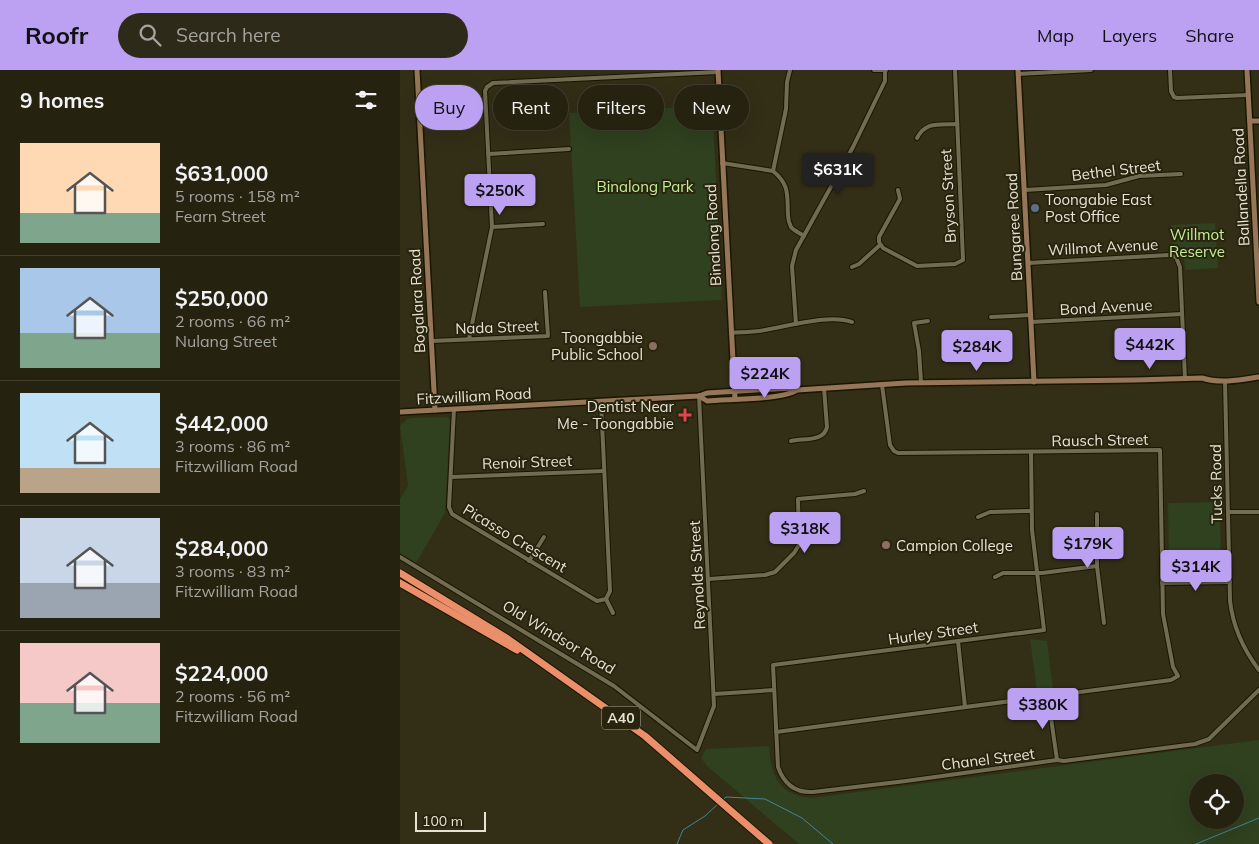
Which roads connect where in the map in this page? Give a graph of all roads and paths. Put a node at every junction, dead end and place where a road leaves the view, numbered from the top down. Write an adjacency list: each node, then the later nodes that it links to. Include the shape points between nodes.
1 (417, 70): 40 (street, Bogalara Road)
2 (790, 70): 19 (street)
3 (874, 70): 4 (street)
4 (886, 70): 25 (street, via 885,81 853,147)
5 (955, 70): 14 (street, Bryson Street)
6 (1091, 70): 10 (street)
7 (1170, 70): 11 (street, via 1172,94 1177,98)
8 (1247, 70): 11 (street, Ballandella Road)
9 (718, 71): 17 (street, via 493,83 485,91); 18 (street, Binalong Road)
10 (1018, 72): 22 (street, Bungaree Road)
11 (1248, 95): 12 (street, Ballandella Road)
12 (1250, 121): 13 (street); 30 (street, Ballandella Road)
13 (1259, 121)
14 (957, 124): 15 (street, via 927,126); 26 (street, Bryson Street, via 963,260 956,264 917,266)
15 (917, 138)
16 (569, 149): 17 (street)
17 (488, 154): 24 (street)
18 (722, 163): 19 (street); 38 (street, Binalong Road)
19 (773, 172): 25 (street, via 786,186 788,221)
20 (1181, 174): 22 (street, Bethel Street, via 1139,176 1106,185)
21 (898, 190): 26 (street, via 900,199 880,237)
22 (1024, 190): 27 (street, Bungaree Road)
23 (543, 224): 24 (street)
24 (492, 228): 39 (street)
25 (804, 236): 37 (street, via 792,266)
26 (880, 245): 28 (street)
27 (1028, 263): 31 (street, Willmot Avenue, via 1176,257 1180,266); 32 (street, Bungaree Road)
28 (852, 267)
29 (545, 292): 39 (street, Nada Street, via 548,336)
30 (1259, 302)
31 (1182, 314): 36 (street, Bond Avenue); 42 (street, Willmot Avenue)
32 (1031, 315): 33 (street); 36 (street, Bungaree Road)
33 (991, 317)
34 (928, 321): 44 (street, via 914,323)
35 (852, 322): 37 (street)
36 (1031, 322): 45 (street, Bungaree Road)
37 (796, 324): 38 (street)
38 (731, 333): 49 (street, Binalong Road)
39 (469, 339): 40 (street, Nada Street)
40 (431, 341): 54 (street, Bogalara Road)
41 (1259, 377): 43 (street, Fitzwilliam Road)
42 (1185, 379): 43 (street, Fitzwilliam Road); 45 (street, Fitzwilliam Road)
43 (1225, 381): 62 (street, Tucks Road)
44 (921, 382): 45 (street, Fitzwilliam Road); 46 (street, Fitzwilliam Road)
45 (1034, 382)
46 (882, 385): 47 (street, Fitzwilliam Road); 57 (street, Rausch Street, via 890,445 894,451)
47 (824, 388): 48 (street, Fitzwilliam Road); 56 (street, via 828,427 824,436)
48 (798, 390): 49 (street, Fitzwilliam Road); 51 (street, Fitzwilliam Road, via 792,394)
49 (734, 391): 50 (street, Fitzwilliam Road); 51 (street, Binalong Road)
50 (700, 396): 51 (street, Fitzwilliam Road, via 707,400); 52 (street, Fitzwilliam Road); 73 (street, Reynolds Street)
51 (735, 399)
52 (601, 402): 53 (street, Fitzwilliam Road); 58 (street)
53 (454, 409): 54 (street, Fitzwilliam Road); 59 (street, Picasso Crescent)
54 (435, 410): 55 (street, Fitzwilliam Road)
55 (400, 412)
56 (791, 441)
57 (1031, 452): 61 (street, Hurley Street); 76 (street, Rausch Street, via 1160,450)
58 (604, 471): 59 (street, Renoir Street); 77 (street, via 610,590)
59 (451, 477): 68 (street, Picasso Crescent, via 449,506 452,514)
60 (864, 491): 73 (street, via 798,498 799,545 775,572)
61 (1031, 511): 65 (street, via 990,512); 70 (street, Hurley Street)
62 (1228, 512): 63 (street); 74 (street, Tucks Road)
63 (1259, 512)
64 (1097, 514): 69 (street)
65 (978, 517)
66 (544, 536): 68 (street)
67 (400, 557): 89 (street, Old Windsor Road, via 614,686)
68 (529, 561): 77 (street, Picasso Crescent, via 597,601)
69 (1097, 566): 70 (street); 79 (street)
70 (1036, 572): 72 (street, via 1003,573); 80 (street, Hurley Street, via 1044,630)
71 (400, 574): 81 (highway, Old Windsor Road / A40, via 508,639)
72 (995, 578)
73 (709, 579): 85 (street, Reynolds Street)
74 (1230, 582): 76 (street); 82 (street, Tucks Road, via 1232,615 1246,650)
75 (400, 583): 81 (highway, Old Windsor Road / A40)
76 (1162, 583): 86 (street, Rausch Street, via 1164,622 1173,667 1178,676 1171,680)
77 (606, 599): 78 (street)
78 (613, 613)
79 (1104, 623)
80 (958, 641): 83 (street, Hurley Street, via 773,665); 87 (street)
81 (533, 658): 92 (highway, Old Windsor Road / A40, via 645,736)
82 (1259, 670)
83 (774, 690): 85 (street); 88 (street, Hurley Street)
84 (1259, 690): 90 (street, Chanel Street, via 1214,734 1201,742)
85 (714, 694): 89 (street, Reynolds Street, via 714,706)
86 (1048, 697): 87 (street, Rausch Street); 90 (street)
87 (965, 707): 88 (street, Rausch Street)
88 (776, 732): 91 (street, Hurley Street, via 778,767)
89 (697, 750)
90 (1057, 760): 91 (street, Chanel Street, via 813,792 802,792)
91 (790, 786)
92 (769, 844)

